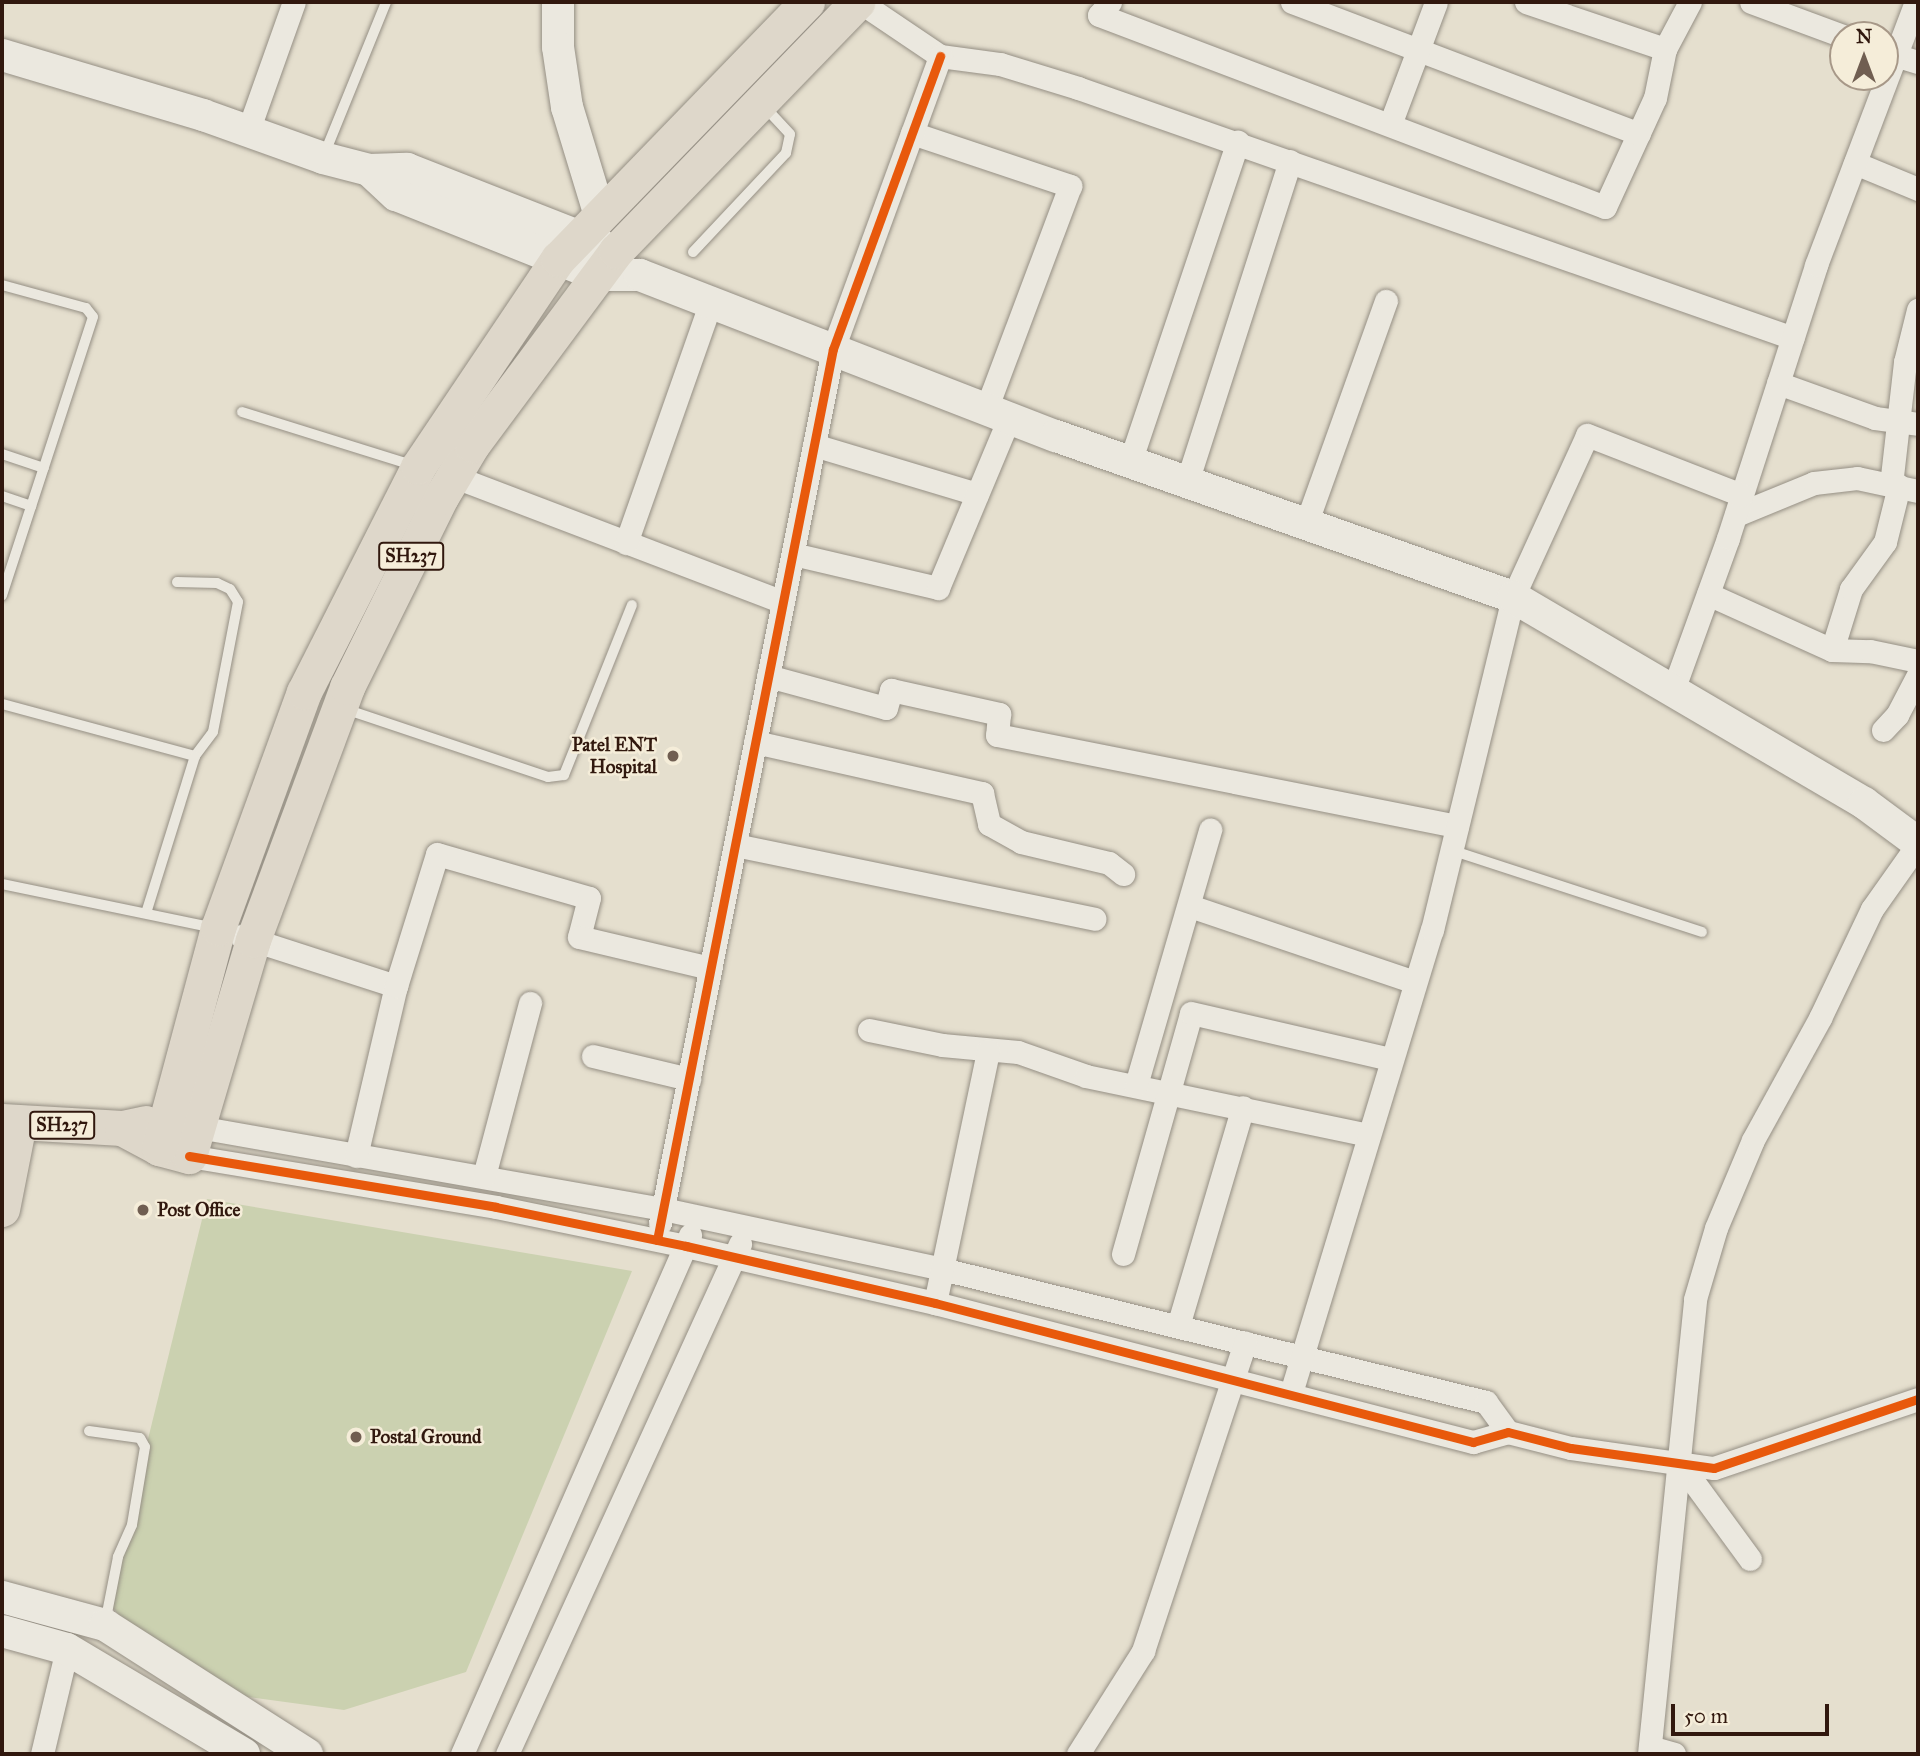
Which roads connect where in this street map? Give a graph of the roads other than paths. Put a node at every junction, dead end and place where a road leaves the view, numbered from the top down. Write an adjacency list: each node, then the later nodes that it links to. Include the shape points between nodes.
1 (294, 2): 24 (street)
2 (386, 2): 28 (lane)
3 (558, 2): 32 (main road, via 558,47)
4 (807, 2): 32 (main road, SH237)
5 (859, 2): 18 (street); 22 (main road, SH237)
6 (1110, 2): 23 (street, via 1098,15)
7 (1292, 2): 15 (street)
8 (1436, 2): 15 (street)
9 (1525, 2): 16 (street)
10 (1690, 2): 16 (street)
11 (1751, 2): 13 (street)
12 (1916, 2): 14 (street)
13 (1829, 31)
14 (1899, 36)
15 (1419, 48): 23 (street); 26 (street)
16 (1664, 49): 26 (street, via 1655,98)
17 (2, 55): 24 (main road)
18 (940, 56): 25 (street); 27 (street, via 1000,64)
19 (1899, 57): 20 (street)
20 (1918, 62)
21 (1878, 91): 30 (street)
22 (760, 102): 33 (lane, via 788,129 786,153); 34 (main road, SH237)
23 (1391, 122): 26 (street, via 1605,207)
24 (248, 131): 28 (main road)
25 (912, 133): 40 (street); 43 (street, via 1070,186)
26 (1639, 134)
27 (1238, 142): 29 (street); 47 (street)
28 (323, 158): 32 (main road, via 369,170 396,195)
29 (1290, 161): 39 (street); 51 (street)
30 (1855, 163): 31 (street); 39 (street)
31 (1918, 189)
32 (578, 235): 34 (main road); 48 (main road, SH237)
33 (693, 252)
34 (618, 267): 37 (main road); 50 (main road, SH237)
35 (2, 285): 49 (lane, via 86,308 93,317)
36 (1386, 301): 57 (street)
37 (711, 302): 40 (main road); 58 (street)
38 (1918, 310): 44 (street, via 1905,362)
39 (1793, 338): 41 (street)
40 (833, 349): 43 (main road); 45 (street)
41 (1778, 383): 44 (street, via 1863,414); 55 (street)
42 (242, 412): 48 (lane)
43 (997, 413): 47 (main road); 53 (street)
44 (1910, 423): 52 (street)
45 (814, 445): 53 (street); 59 (street)
46 (2, 454): 49 (lane)
47 (1130, 462): 51 (main road)
48 (418, 467): 86 (main road, SH237, via 304,692)
49 (44, 468): 56 (lane)
50 (453, 476): 58 (street); 72 (main road, SH237)
51 (1187, 482): 57 (main road)
52 (1903, 487): 55 (street, via 1857,478 1814,483); 66 (street, via 1885,542 1851,589)
53 (977, 494): 59 (street, via 938,588)
54 (2, 496): 56 (lane)
55 (1739, 505): 61 (street); 63 (street, via 1587,435)
56 (31, 506): 62 (lane)
57 (1306, 524): 63 (main road)
58 (626, 543): 64 (street)
59 (793, 554): 64 (street)
60 (177, 582): 75 (lane, via 217,583 230,589 238,602 213,732)
61 (1708, 594): 66 (street); 70 (street)
62 (2, 595)
63 (1513, 597): 70 (main road); 76 (street)
64 (783, 602): 69 (street)
65 (632, 605): 72 (lane, via 564,775 548,776)
66 (1832, 650): 67 (street, via 1870,651)
67 (1918, 661)
68 (1918, 675): 73 (street, via 1897,715)
69 (768, 676): 74 (street); 76 (street, via 887,708 891,690 999,714 998,735)
70 (1672, 693): 78 (main road, via 1876,811)
71 (2, 704): 75 (lane)
72 (339, 707): 88 (main road, SH237)
73 (1883, 730)
74 (755, 742): 79 (street); 81 (street, via 982,793 989,824 1021,842 1109,863)
75 (195, 756): 84 (lane)
76 (1457, 826): 80 (street)
77 (1210, 830): 83 (street)
78 (1918, 844): 124 (street, via 1872,909 1753,1140 1716,1228 1695,1299)
79 (735, 845): 85 (street); 89 (street)
80 (1451, 850): 87 (lane); 90 (street)
81 (1123, 874)
82 (2, 884): 84 (lane)
83 (1190, 906): 90 (street); 98 (street)
84 (146, 914): 86 (lane)
85 (1094, 919)
86 (218, 928): 88 (street); 103 (main road, SH237)
87 (1702, 932)
88 (253, 940): 91 (street); 103 (main road, SH237)
89 (710, 968): 91 (street, via 579,937 589,898 437,854); 97 (street)
90 (1415, 982): 96 (street)
91 (396, 986): 104 (street)
92 (530, 1003): 105 (street)
93 (869, 1030): 94 (street)
94 (988, 1051): 98 (street, via 1018,1052 1086,1076); 114 (street)
95 (593, 1056): 97 (street)
96 (1391, 1059): 99 (street, via 1191,1013); 102 (street)
97 (689, 1079): 107 (street)
98 (1136, 1085): 99 (street)
99 (1169, 1092): 100 (street); 112 (street)
100 (1243, 1107): 102 (street); 116 (street)
101 (10, 1122): 103 (main road, SH237, via 122,1128); 106 (main road)
102 (1367, 1135): 118 (street)
103 (178, 1137): 104 (street); 110 (street)
104 (356, 1156): 105 (street)
105 (484, 1176): 107 (street)
106 (2, 1209)
107 (663, 1209): 108 (street); 110 (street)
108 (698, 1216): 109 (street); 111 (street)
109 (746, 1228): 113 (street); 114 (street)
110 (657, 1240): 111 (street)
111 (686, 1246): 113 (street); 134 (street)
112 (1123, 1254)
113 (735, 1258): 115 (street); 135 (street)
114 (942, 1269): 115 (street); 116 (street)
115 (935, 1303): 119 (street)
116 (1178, 1326): 117 (street)
117 (1245, 1342): 118 (street); 119 (street)
118 (1301, 1356): 120 (street); 123 (street, via 1486,1402)
119 (1236, 1378): 120 (street); 136 (street, via 1143,1651)
120 (1291, 1393): 123 (street, via 1473,1442)
121 (1918, 1399): 124 (street, via 1714,1468)
122 (89, 1431): 127 (lane, via 140,1438 145,1447 132,1525 118,1557)
123 (1514, 1433): 124 (street, via 1571,1448)
124 (1679, 1462): 125 (street); 131 (street)
125 (1750, 1559)
126 (2, 1597): 127 (main road)
127 (105, 1625): 133 (main road)
128 (2, 1631): 129 (main road)
129 (67, 1649): 130 (main road); 132 (street)
130 (229, 1750)
131 (1650, 1750): 137 (street)
132 (42, 1754)
133 (307, 1754)
134 (463, 1754)
135 (508, 1754)
136 (1078, 1754)
137 (1674, 1754)

